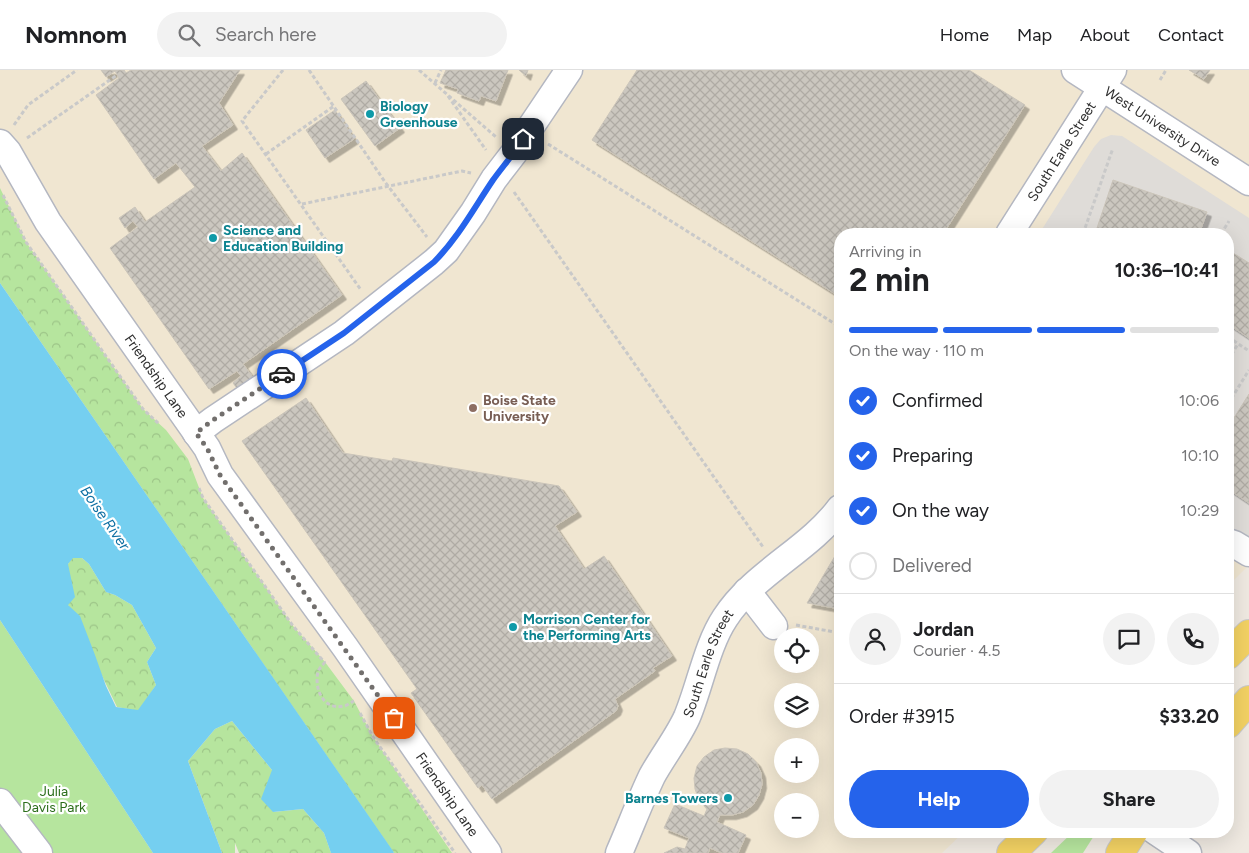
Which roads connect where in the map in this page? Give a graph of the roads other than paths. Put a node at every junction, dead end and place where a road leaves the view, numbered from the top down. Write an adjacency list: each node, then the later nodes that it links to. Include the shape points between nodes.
1 (568, 70): 7 (street, via 446,251 344,333)
2 (1075, 70): 3 (street, West University Drive)
3 (1107, 78): 5 (street, West University Drive); 6 (street, South Earle Street)
4 (4, 147): 7 (street, Friendship Lane, via 48,222)
5 (1249, 182)
6 (1013, 228)
7 (196, 433): 22 (street, Friendship Lane, via 220,475)
8 (834, 516): 11 (street, South Earle Street)
9 (1234, 544): 10 (street)
10 (1249, 553)
11 (747, 591): 12 (street); 23 (street, South Earle Street, via 721,625 687,718 652,777)
12 (783, 625)
13 (1249, 634): 14 (main road)
14 (1234, 649)
15 (1249, 700): 16 (main road)
16 (1234, 717)
17 (0, 802): 21 (street)
18 (1027, 838): 24 (main road)
19 (1130, 838): 25 (main road)
20 (1166, 838): 26 (street)
21 (40, 853)
22 (488, 853)
23 (619, 853)
24 (1011, 853)
25 (1120, 853)
26 (1188, 853)

